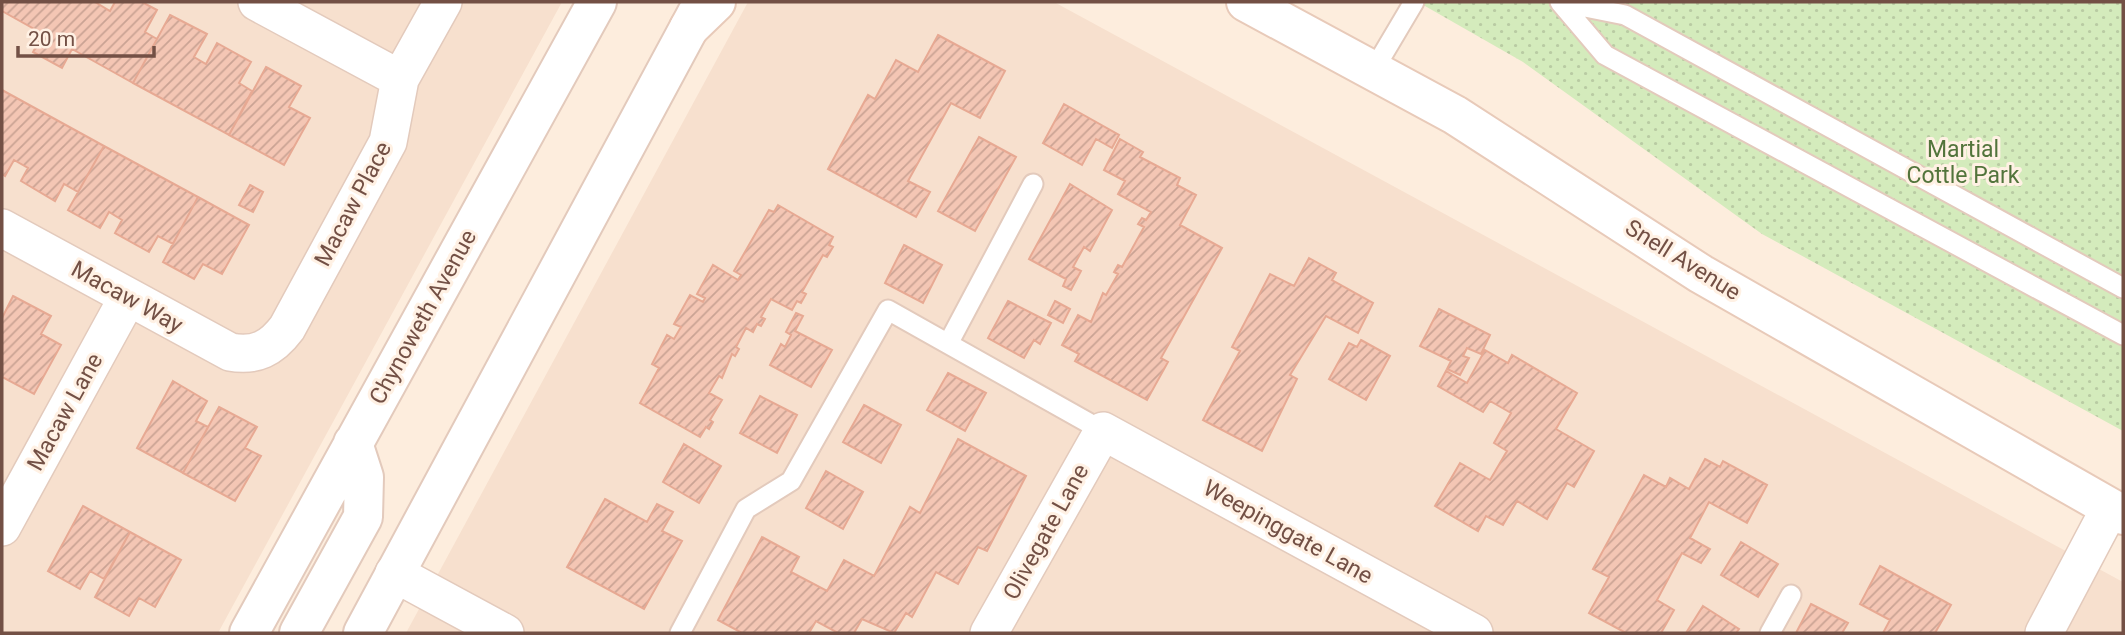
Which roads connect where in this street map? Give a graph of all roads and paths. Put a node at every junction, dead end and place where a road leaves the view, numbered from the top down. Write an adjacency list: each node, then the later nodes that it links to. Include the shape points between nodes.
1 (257, 2): 10 (street)
2 (443, 2): 10 (street, Macaw Place)
3 (597, 2): 19 (street, Chynoweth Avenue)
4 (716, 2): 8 (street)
5 (1246, 2): 9 (street, Snell Avenue)
6 (1414, 2): 9 (lane)
7 (1559, 2): 13 (lane, via 1625,15); 15 (lane, via 1605,55)
8 (696, 15): 22 (street)
9 (1373, 71): 20 (street, Snell Avenue, via 1455,115 1702,274)
10 (400, 79): 17 (street, Macaw Place, via 388,142 287,328 269,348)
11 (1033, 184): 16 (lane)
12 (2, 228): 14 (street, Macaw Way)
13 (2123, 288)
14 (128, 297): 17 (street, Macaw Way, via 230,352); 21 (street, Macaw Lane)
15 (2123, 335)
16 (949, 342): 18 (lane); 28 (lane, via 888,310 791,481 747,509)
17 (256, 352)
18 (1103, 430): 29 (street, Olivegate Lane); 30 (street, Weepinggate Lane)
19 (353, 443): 24 (street, Chynoweth Avenue); 25 (street, via 364,477 363,517)
20 (2116, 511): 32 (street)
21 (2, 527)
22 (394, 573): 26 (street); 27 (street)
23 (1791, 595): 31 (lane)
24 (249, 633)
25 (299, 633)
26 (363, 633)
27 (505, 633)
28 (680, 633)
29 (989, 633)
30 (1474, 633)
31 (1770, 633)
32 (2043, 633)

